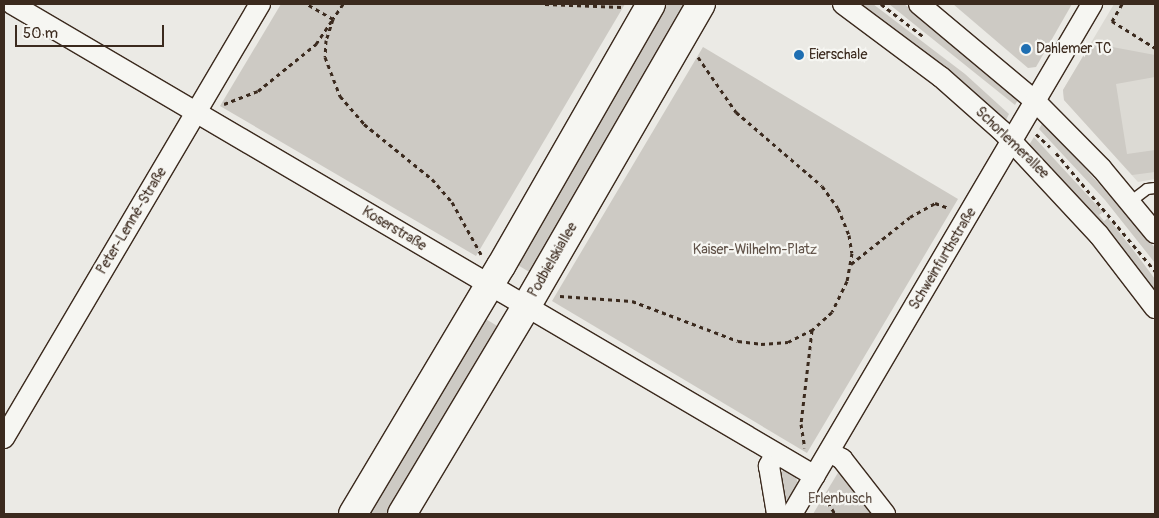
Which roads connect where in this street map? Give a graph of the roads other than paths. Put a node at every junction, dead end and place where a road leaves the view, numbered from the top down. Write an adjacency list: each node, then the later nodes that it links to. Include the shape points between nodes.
1 (12, 4): 9 (street, Koserstraße)
2 (260, 4): 9 (street, Peter-Lenné-Straße)
3 (701, 4): 15 (street, Podbielskiallee)
4 (843, 4): 10 (street, Schorlemerallee, via 941,77)
5 (918, 4): 8 (street)
6 (1092, 4): 8 (street, Schweinfurthstraße)
7 (639, 6): 14 (street)
8 (1036, 101): 10 (street, Schweinfurthstraße); 12 (street)
9 (197, 111): 14 (street, Koserstraße); 17 (street, Peter-Lenné-Straße)
10 (1012, 142): 16 (street, Schorlemerallee, via 1099,235); 18 (street, Schweinfurthstraße)
11 (1155, 188): 12 (lane, via 1147,189)
12 (1130, 202): 13 (street)
13 (1155, 233)
14 (489, 286): 15 (street, Koserstraße); 21 (street)
15 (526, 307): 19 (street, Koserstraße); 22 (street, Podbielskiallee)
16 (1155, 308)
17 (4, 438)
18 (829, 452): 20 (street, Schweinfurthstraße); 25 (street, via 842,459)
19 (775, 455): 20 (street, Koserstraße); 23 (street, via 769,466)
20 (815, 475): 24 (street, Schweinfurthstraße)
21 (353, 514)
22 (402, 514)
23 (777, 514)
24 (792, 514)
25 (885, 514)

